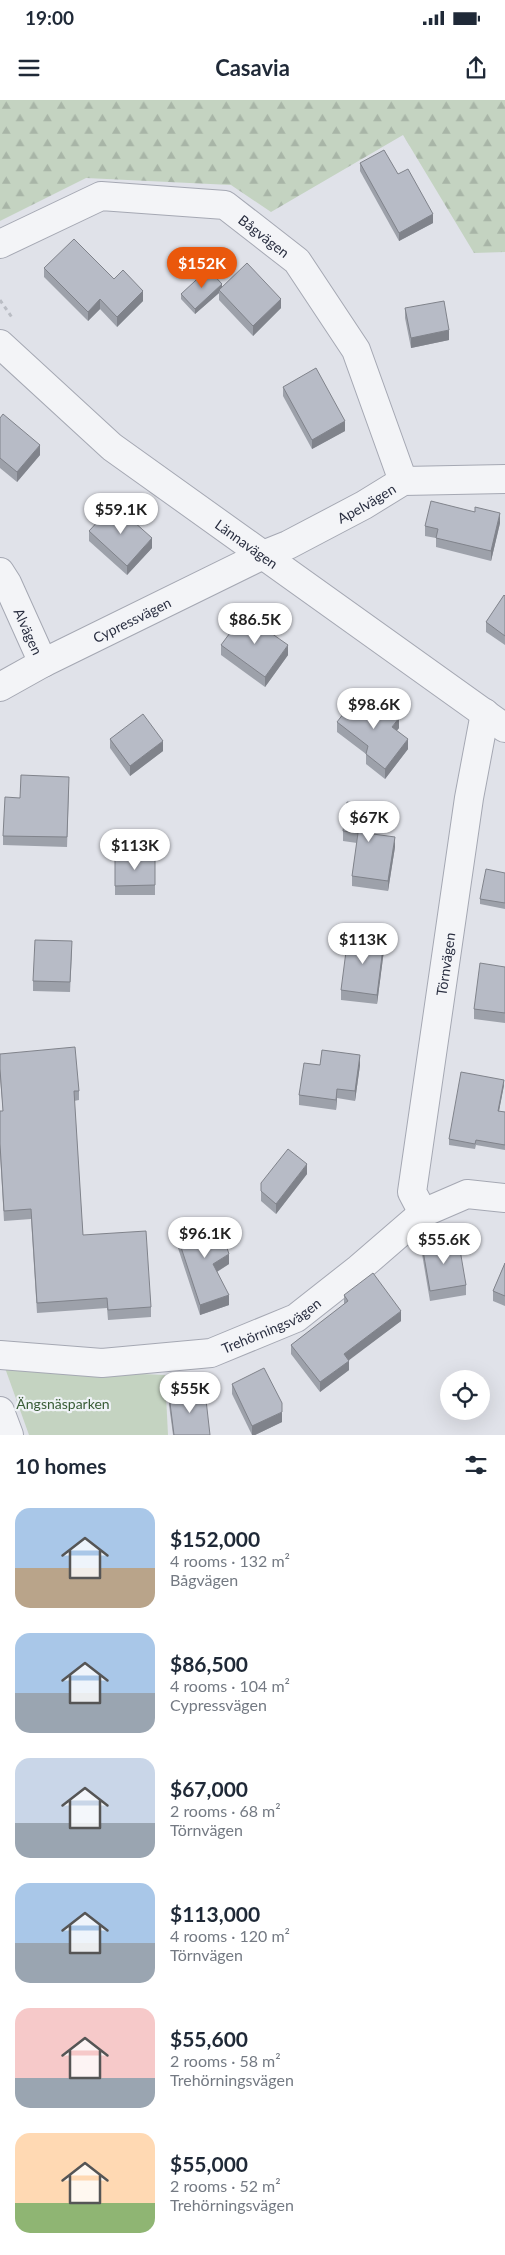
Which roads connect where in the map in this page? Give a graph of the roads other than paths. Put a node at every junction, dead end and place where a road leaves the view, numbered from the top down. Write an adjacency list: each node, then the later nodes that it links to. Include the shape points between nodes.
1 (0, 244): 4 (street, Bågvägen, via 101,196 225,205 298,261 356,350)
2 (0, 344): 5 (street, Lännavägen, via 112,447)
3 (505, 478): 4 (street, Apelvägen)
4 (403, 481): 5 (street, Apelvägen, via 364,505)
5 (263, 555): 7 (street, Cypressvägen); 9 (street, Lännavägen)
6 (0, 572): 7 (street, Alvägen)
7 (44, 663): 8 (street, Cypressvägen)
8 (0, 688)
9 (495, 721): 11 (street, Törnvägen, via 469,798 412,1192)
10 (505, 1198): 11 (street, Trehörningsvägen, via 467,1194)
11 (423, 1213): 12 (street, Trehörningsvägen, via 296,1318 211,1353 102,1364)
12 (0, 1355)
13 (0, 1411): 14 (street)
14 (9, 1435)

